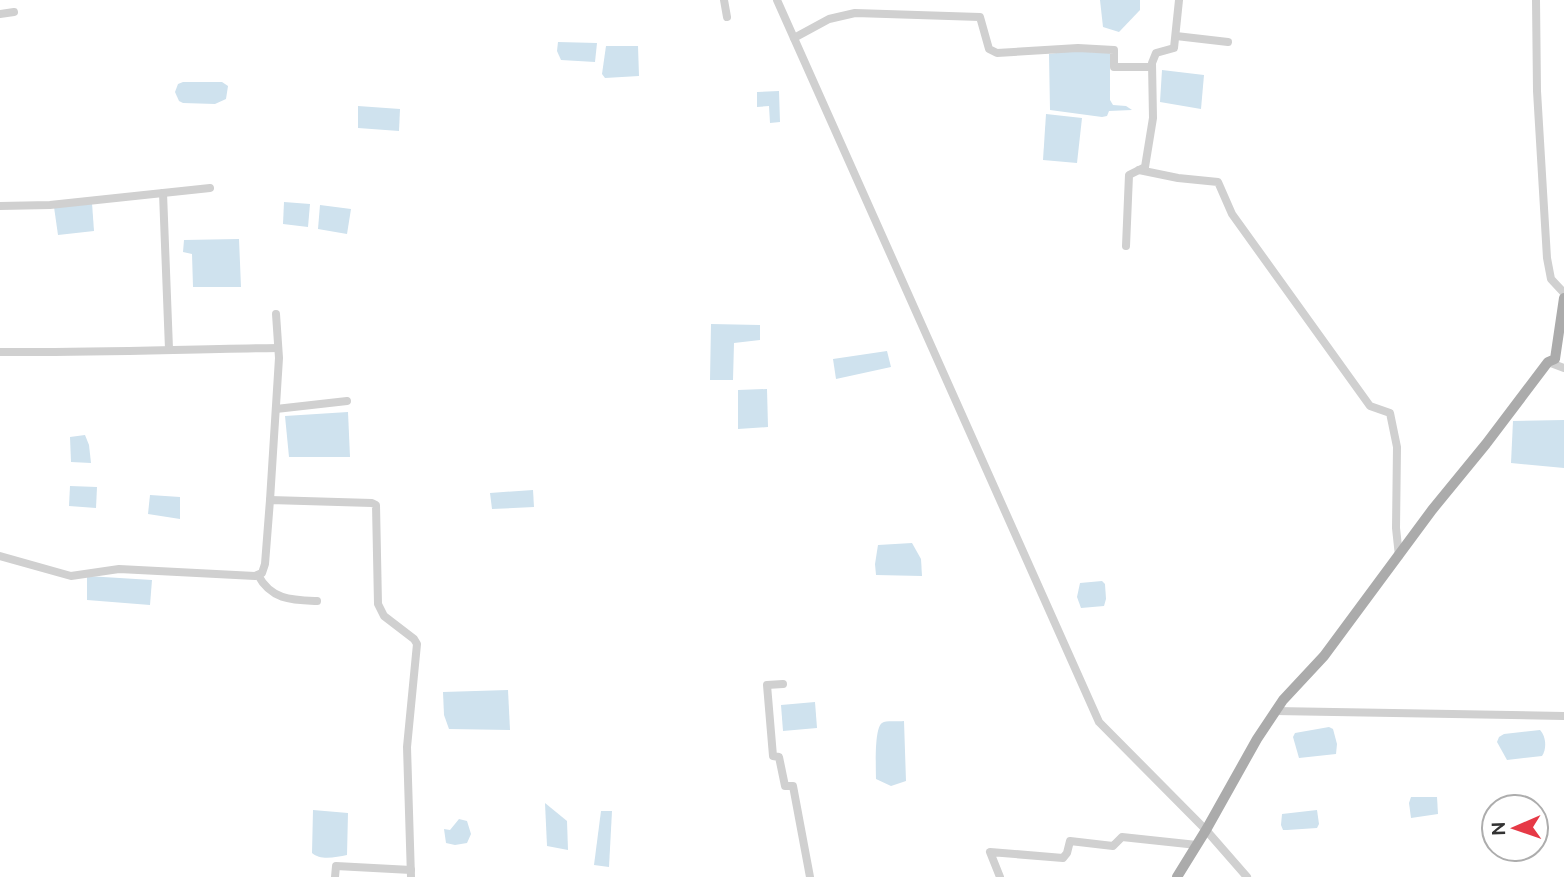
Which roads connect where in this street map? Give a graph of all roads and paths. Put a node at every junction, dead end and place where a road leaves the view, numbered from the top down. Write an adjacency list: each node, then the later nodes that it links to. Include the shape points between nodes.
1 (724, 0): 7 (street)
2 (777, 0): 9 (street)
3 (1179, 0): 8 (street)
4 (1536, 0): 17 (street, via 1547,258 1551,279)
5 (14, 12): 6 (street)
6 (0, 13)
7 (727, 17)
8 (1175, 36): 10 (street); 11 (street, via 1174,48 1157,53)
9 (794, 38): 11 (street, via 839,15 981,17 989,49 997,54 1114,50 1114,67); 35 (street, via 1099,722)
10 (1228, 42)
11 (1152, 67): 12 (street, via 1153,118 1144,167)
12 (1139, 170): 16 (street, via 1129,175); 29 (street, via 1218,182 1233,214 1370,406 1390,414 1397,447)
13 (210, 188): 14 (street)
14 (163, 193): 15 (street); 21 (street)
15 (0, 206)
16 (1126, 246)
17 (1564, 293)
18 (1564, 298): 23 (main road, via 1555,359)
19 (276, 314): 20 (street)
20 (278, 348): 21 (street); 26 (street)
21 (169, 349): 22 (street)
22 (0, 352)
23 (1548, 362): 24 (street); 29 (main road)
24 (1564, 368)
25 (347, 401): 26 (street)
26 (276, 409): 27 (street)
27 (270, 500): 30 (street, via 265,564); 37 (street, via 372,503 377,508 378,604 384,617 416,644 407,747)
28 (0, 556): 30 (street, via 71,576 119,569)
29 (1399, 556): 33 (main road, via 1324,656)
30 (258, 575): 31 (street, via 282,598)
31 (317, 601)
32 (783, 684): 39 (street, via 766,685 773,756 779,757 785,786 793,786)
33 (1275, 711): 34 (street); 35 (main road)
34 (1564, 716)
35 (1206, 830): 36 (main road); 42 (street)
36 (1197, 845): 40 (street, via 1122,837 1113,846 1070,841 1063,858 990,852); 41 (main road)
37 (411, 873): 38 (street, via 335,866)
38 (335, 877)
39 (810, 877)
40 (1000, 877)
41 (1177, 877)
42 (1247, 877)

